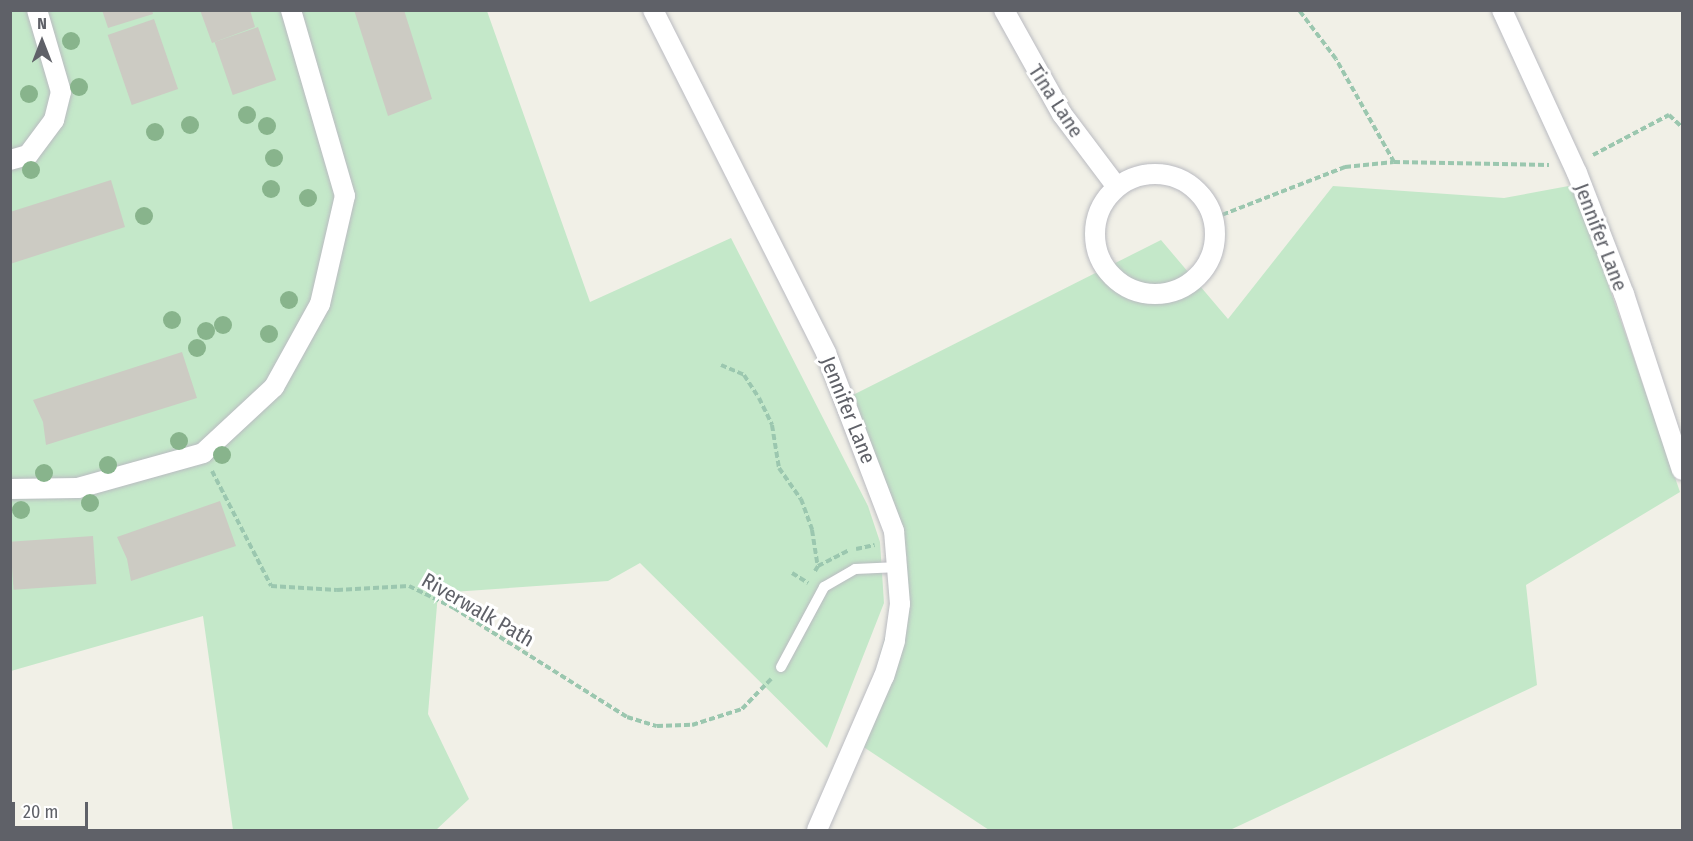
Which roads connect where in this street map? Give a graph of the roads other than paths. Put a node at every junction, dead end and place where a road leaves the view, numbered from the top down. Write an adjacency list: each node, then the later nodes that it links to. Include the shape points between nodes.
1 (37, 10): 6 (street, via 61,92 54,120 28,155)
2 (291, 10): 9 (street, via 345,196 320,304 274,387 203,453 78,488)
3 (652, 10): 10 (street, Jennifer Lane, via 826,353 883,496)
4 (1004, 10): 7 (street, Tina Lane, via 1062,114)
5 (1502, 10): 8 (street, Jennifer Lane, via 1573,165 1627,304)
6 (10, 160)
7 (1117, 187): 7 (street, via 1134,177 1174,177 1205,200 1214,218 1215,238 1211,257 1201,274 1185,286 1147,294 1128,288 1106,268 1095,240 1096,221 1104,202)
8 (1683, 470)
9 (10, 489)
10 (900, 567): 11 (lane, via 855,569 825,587); 12 (street, Jennifer Lane, via 900,604 884,676)
11 (781, 667)
12 (817, 831)

